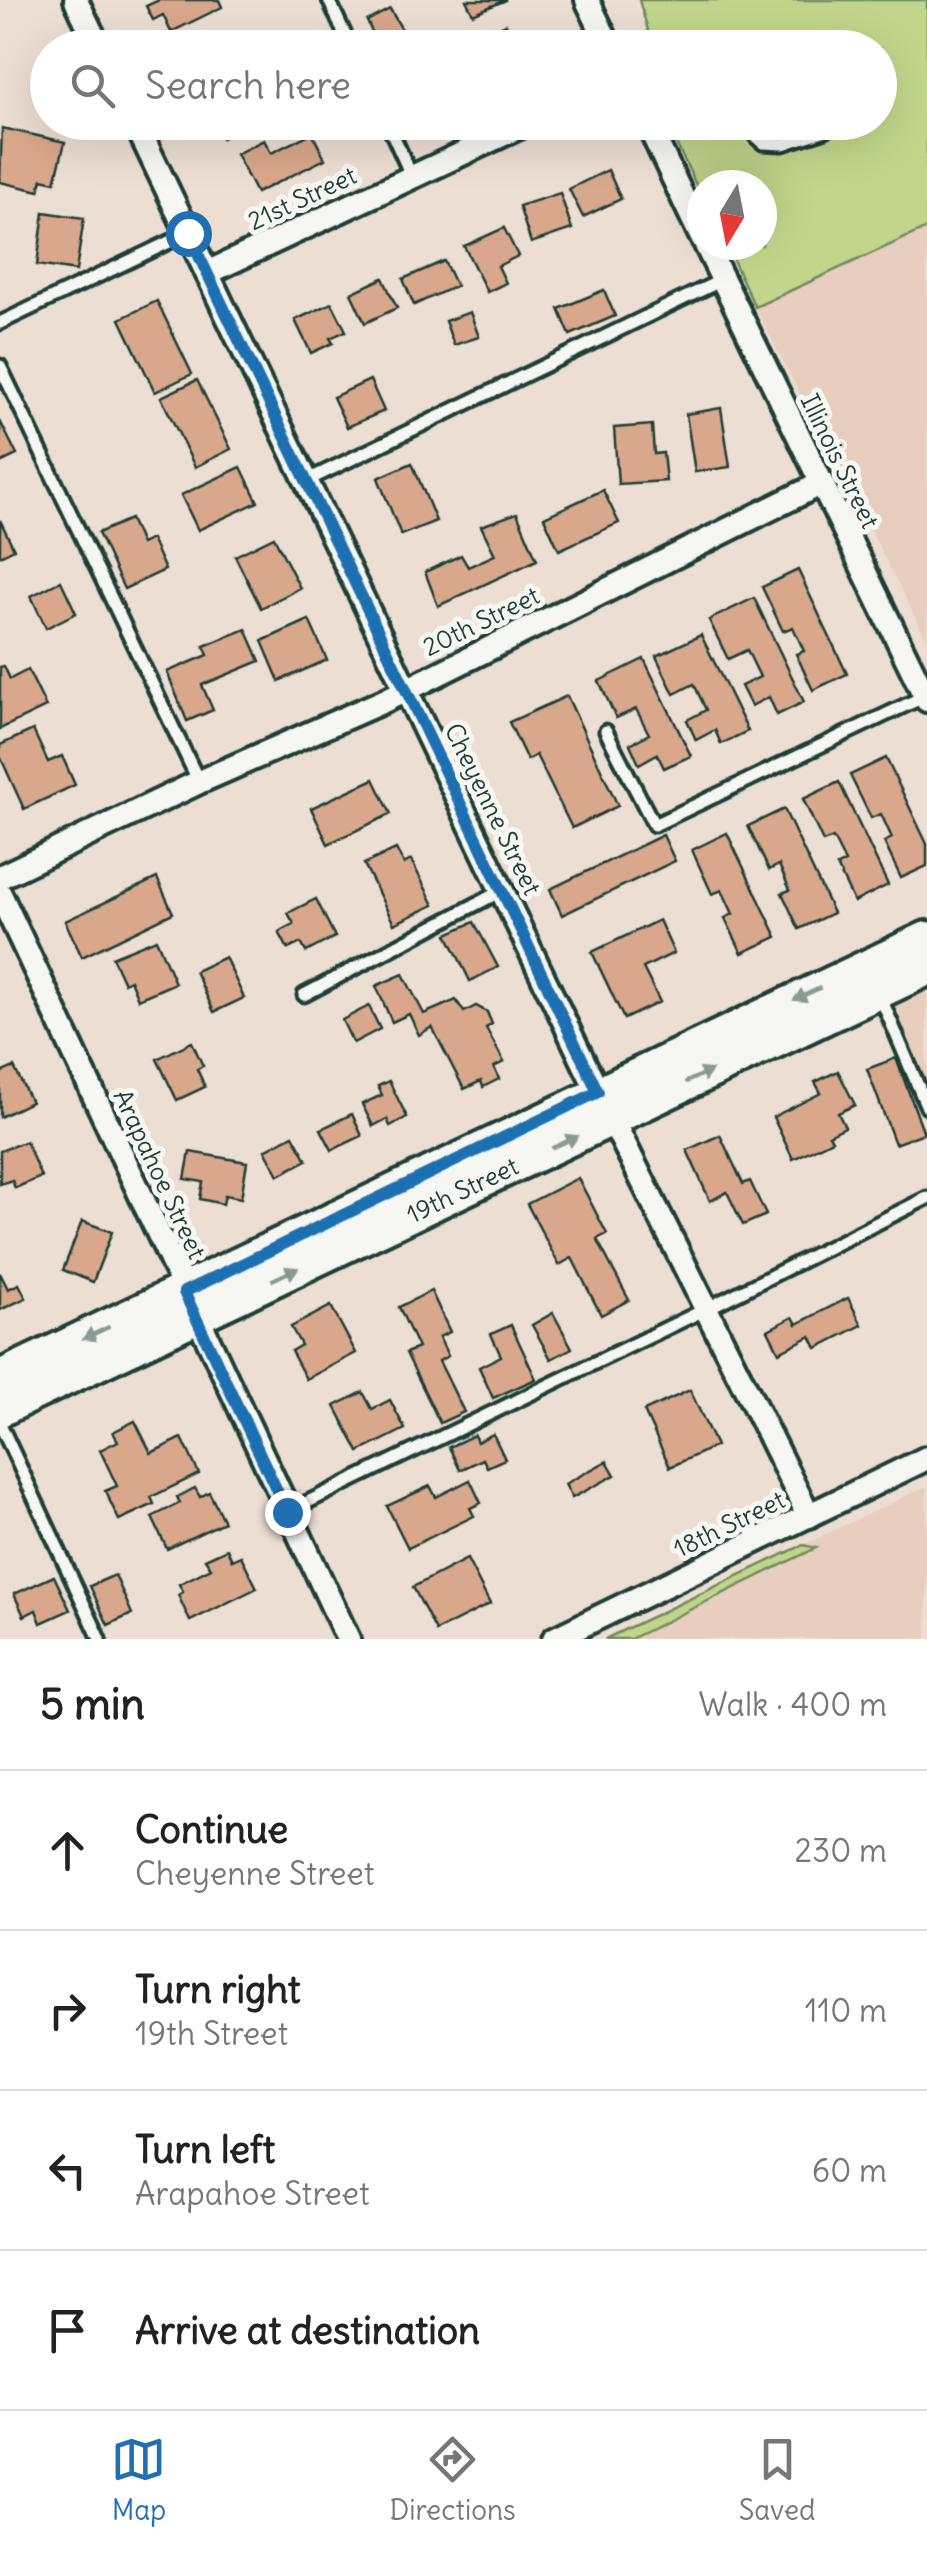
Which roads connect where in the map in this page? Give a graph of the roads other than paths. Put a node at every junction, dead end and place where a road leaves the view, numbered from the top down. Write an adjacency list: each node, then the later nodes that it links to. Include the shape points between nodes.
1 (76, 0): 4 (street)
2 (329, 0): 5 (lane)
3 (587, 0): 6 (street)
4 (90, 30)
5 (343, 30)
6 (601, 30)
7 (143, 140): 15 (street, Cheyenne Street)
8 (395, 140): 13 (lane)
9 (491, 140): 13 (street, 21st Street)
10 (656, 140): 14 (street)
11 (762, 140): 12 (lane)
12 (790, 140)
13 (412, 177): 17 (street, 21st Street)
14 (687, 206)
15 (188, 233): 17 (street, Cheyenne Street); 19 (lane)
16 (713, 260): 18 (street, Illinois Street)
17 (207, 273): 21 (street, Cheyenne Street)
18 (722, 280): 21 (lane); 22 (street, Illinois Street)
19 (0, 323)
20 (0, 366): 26 (lane)
21 (306, 481): 23 (street, Cheyenne Street)
22 (820, 484): 23 (street, 20th Street); 24 (street, Illinois Street)
23 (405, 690): 26 (street, 20th Street); 28 (street, Cheyenne Street)
24 (926, 698): 25 (lane, via 654,825)
25 (606, 731)
26 (198, 782): 27 (street, 20th Street)
27 (0, 877)
28 (501, 890): 33 (lane); 34 (street, Cheyenne Street)
29 (0, 894): 37 (street, Arapahoe Street)
30 (927, 938): 32 (main road, 19th Street)
31 (927, 969): 32 (main road, 19th Street)
32 (872, 980): 34 (main road, 19th Street); 35 (lane)
33 (304, 996)
34 (605, 1106): 37 (main road, 19th Street); 38 (street, Cheyenne Street)
35 (927, 1108)
36 (927, 1198): 38 (lane)
37 (191, 1304): 39 (main road, 19th Street, one-way to 39); 40 (main road, 19th Street); 43 (street, Arapahoe Street)
38 (706, 1309): 43 (lane); 44 (street, Cheyenne Street)
39 (0, 1377)
40 (0, 1410)
41 (0, 1424): 45 (lane)
42 (927, 1458): 44 (street, 18th Street)
43 (287, 1512): 46 (street, Arapahoe Street)
44 (808, 1516): 47 (street, 18th Street)
45 (100, 1639)
46 (348, 1639)
47 (554, 1639)

